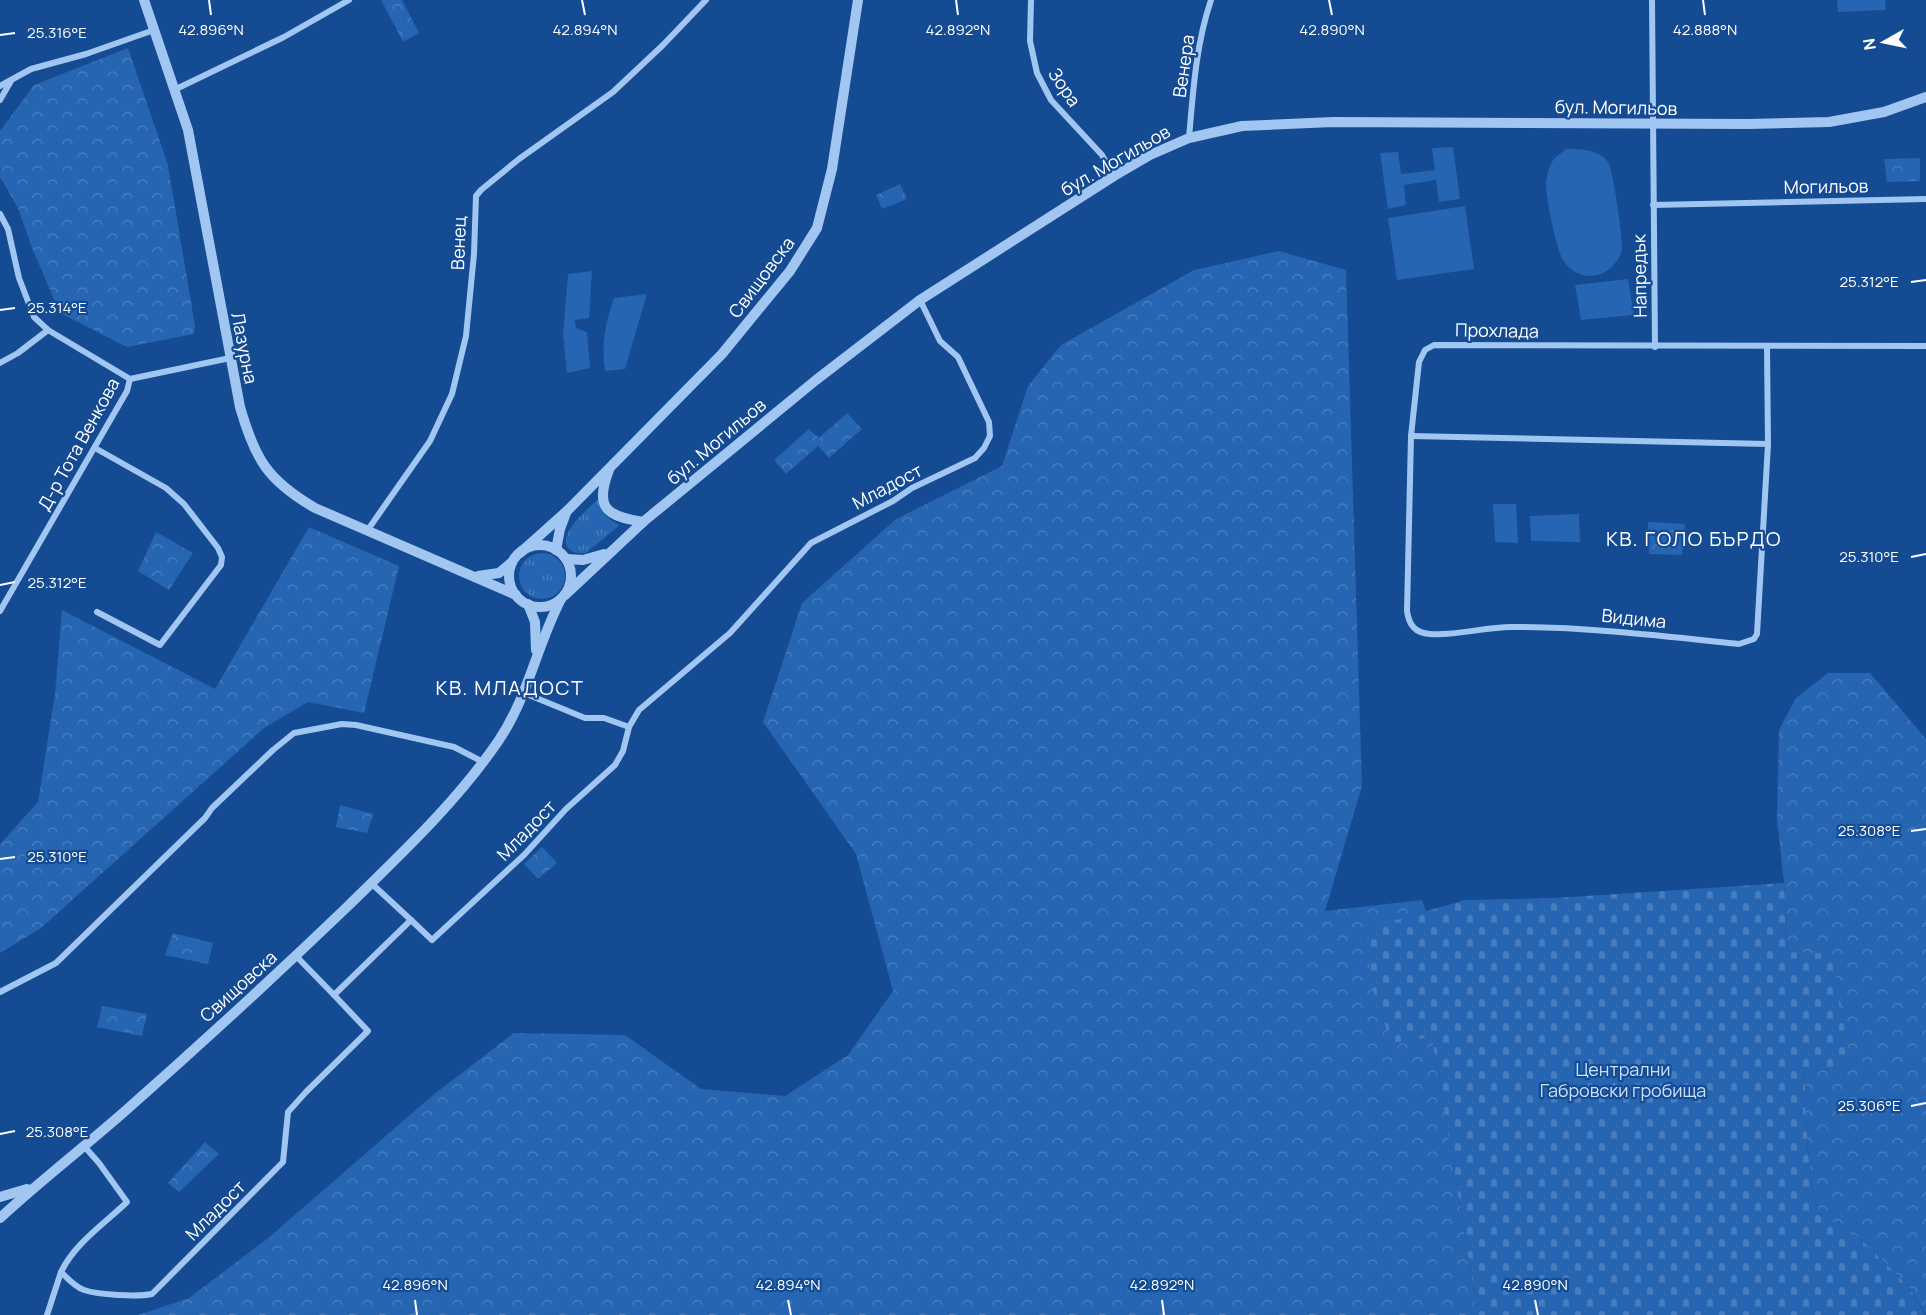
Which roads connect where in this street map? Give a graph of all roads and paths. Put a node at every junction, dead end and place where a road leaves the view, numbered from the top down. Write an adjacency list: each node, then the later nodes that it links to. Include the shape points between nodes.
1 (144, 0): 8 (street, Лазурна)
2 (349, 0): 11 (street, via 284,37)
3 (706, 0): 34 (street, Венец, via 613,92 519,159 476,196 466,336 452,394 430,441)
4 (858, 0): 31 (street, Свищовска, via 832,169 817,228 789,271 722,354)
5 (1031, 0): 16 (street, Зора, via 1030,41 1037,73 1052,100 1102,155)
6 (1211, 0): 15 (street, Венера, via 1194,79)
7 (1652, 0): 14 (street, Напредък)
8 (154, 30): 9 (street, via 31,69); 11 (street, Лазурна)
9 (11, 80): 10 (street); 13 (street)
10 (0, 86)
11 (174, 90): 25 (street, Лазурна, via 188,130)
12 (1926, 97): 14 (street, бул. Могильов, via 1884,112 1829,122)
13 (0, 100)
14 (1652, 124): 15 (street, бул. Могильов, via 1321,123 1242,126); 18 (street, Напредък)
15 (1189, 138): 16 (street, бул. Могильов)
16 (1114, 176): 20 (street, бул. Могильов)
17 (1926, 199): 18 (street, Могильов)
18 (1653, 205): 23 (street, Напредък)
19 (0, 214): 21 (street, via 34,317)
20 (920, 300): 33 (street, бул. Могильов); 47 (street, Младост, via 940,341 958,357 989,422 990,436 984,448 975,458 811,543 730,633 639,710)
21 (48, 330): 26 (street); 27 (street)
22 (1926, 346): 24 (street, Прохлада)
23 (1655, 347): 24 (street, Прохлада); 28 (street, Прохлада, via 1434,345 1425,350 1419,362)
24 (1767, 347): 29 (street, Видима)
25 (230, 358): 27 (street, Д-р Тота Венкова); 34 (street, Лазурна, via 250,441 274,479 315,508)
26 (0, 363)
27 (130, 380): 30 (street, Д-р Тота Венкова)
28 (1411, 436): 29 (street); 29 (street, Видима, via 1407,611 1416,630 1429,634 1509,627 1594,629 1739,644 1757,634)
29 (1768, 444)
30 (95, 448): 43 (street, Д-р Тота Венкова); 44 (street, via 175,495 222,557 221,565 160,645)
31 (612, 464): 32 (street, Свищовска); 33 (street, via 603,490 605,507 617,517)
32 (568, 510): 35 (street, Свищовска); 37 (street, Свищовска)
33 (643, 522): 36 (street, бул. Могильов)
34 (367, 531): 39 (street, Лазурна)
35 (556, 550): 37 (street, via 541,545); 38 (street)
36 (610, 552): 38 (street, бул. Могильов, via 591,559); 41 (street, бул. Могильов)
37 (517, 556): 39 (street, via 499,573); 40 (street, via 510,578)
38 (566, 560): 41 (street, via 571,577)
39 (475, 576): 40 (street, Лазурна)
40 (516, 595): 42 (street)
41 (563, 597): 42 (street, via 543,607); 45 (street, Свищовска)
42 (528, 604): 45 (street, Свищовска, via 535,622)
43 (0, 611)
44 (97, 612)
45 (536, 656): 46 (street, Свищовска)
46 (524, 693): 47 (street, via 585,718 604,718); 48 (street, Свищовска)
47 (629, 727): 50 (street, Младост, via 615,765 432,940)
48 (483, 762): 49 (street, Свищовска, via 419,836); 52 (street, via 454,747 356,725 294,733 212,808 56,963)
49 (371, 883): 50 (street); 51 (street, Свищовска)
50 (411, 920): 53 (street)
51 (296, 956): 53 (street); 54 (street, Свищовска)
52 (0, 992)
53 (334, 995): 58 (street, Младост, via 368,1031 288,1112 283,1162 152,1294 85,1291)
54 (84, 1146): 55 (street, Свищовска); 58 (street, via 127,1202 76,1248)
55 (31, 1189): 56 (street); 57 (street, Свищовска)
56 (0, 1197)
57 (0, 1218)
58 (61, 1272): 59 (street)
59 (47, 1315)

